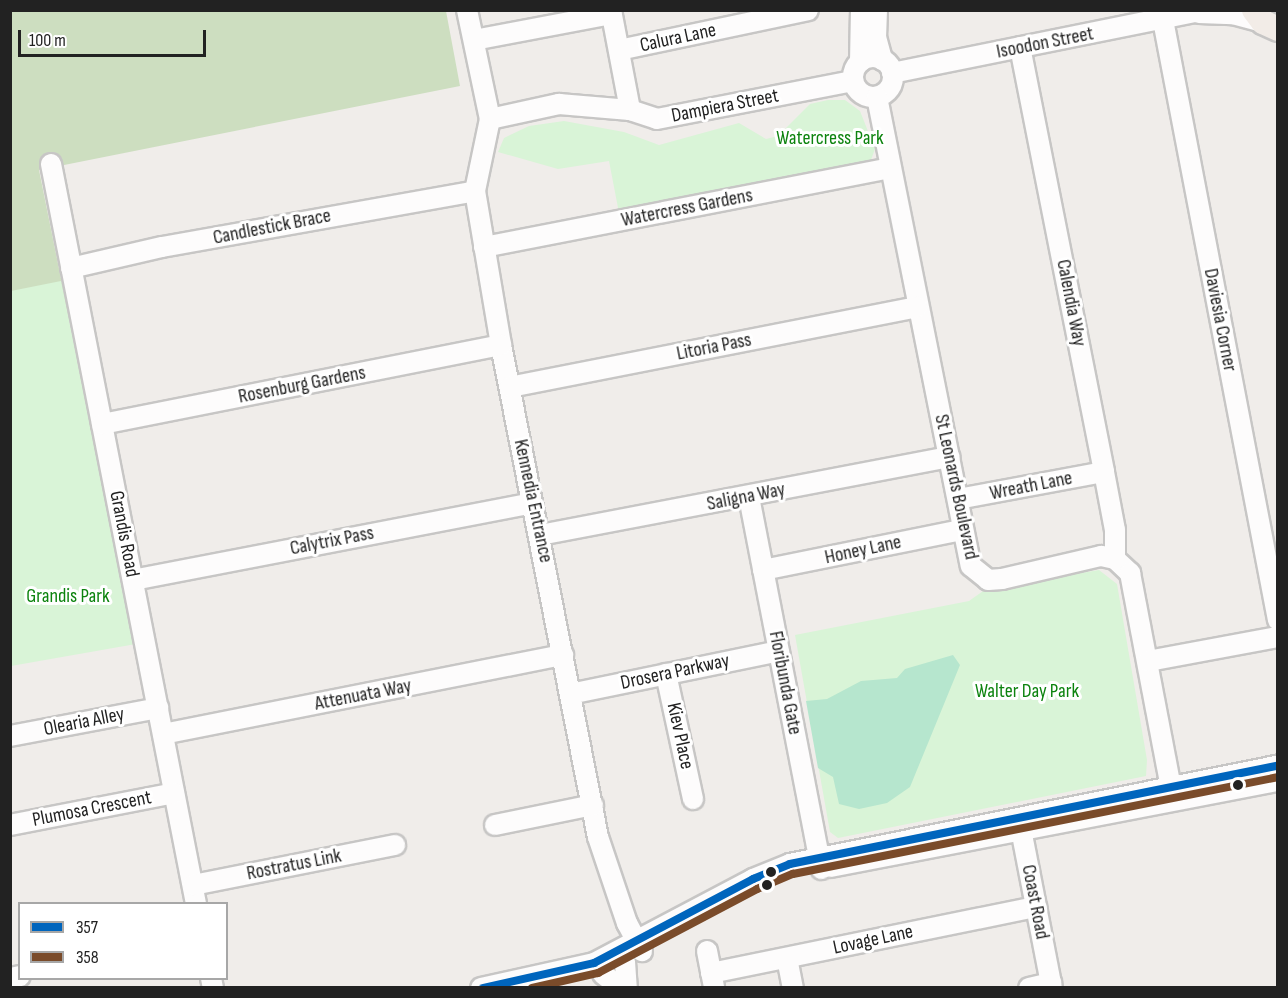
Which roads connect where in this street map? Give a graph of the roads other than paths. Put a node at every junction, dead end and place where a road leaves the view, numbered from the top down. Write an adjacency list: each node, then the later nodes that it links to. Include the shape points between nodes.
1 (467, 10): 10 (street)
2 (808, 10): 12 (street, Calura Lane)
3 (861, 10): 13 (street)
4 (878, 10): 14 (street, via 876,38)
5 (612, 12): 7 (street); 12 (street)
6 (1201, 12): 8 (street, Isoodon Street); 9 (street, Isoodon Street, via 1233,14)
7 (543, 18): 10 (street)
8 (1163, 20): 11 (street, Isoodon Street); 38 (street, Daviesia Corner)
9 (1268, 26)
10 (474, 40): 18 (street)
11 (1020, 47): 14 (street, Isoodon Street); 29 (street, Calendia Way)
12 (619, 50): 17 (street)
13 (860, 62): 14 (street, via 871,58); 15 (street)
14 (887, 67): 16 (street, via 890,88)
15 (853, 81): 16 (street, via 860,93); 17 (street, Dampiera Street, via 657,119)
16 (877, 97): 20 (street, St Leonards Boulevard)
17 (630, 110): 18 (street, Dampiera Street, via 559,104)
18 (490, 119): 21 (street, Kennedia Entrance)
19 (51, 164): 23 (street, Grandis Road)
20 (890, 168): 22 (street, Watercress Gardens); 24 (street, St Leonards Boulevard)
21 (475, 190): 22 (street, Kennedia Entrance); 23 (street, Candlestick Brace, via 162,247)
22 (484, 248): 25 (street, Kennedia Entrance)
23 (71, 268): 27 (street, Grandis Road)
24 (917, 307): 26 (street, Litoria Pass); 28 (street, St Leonards Boulevard)
25 (501, 345): 26 (street, Kennedia Entrance); 27 (street, Rosenburg Gardens)
26 (510, 387): 32 (street, Kennedia Entrance)
27 (102, 424): 37 (street, Grandis Road)
28 (950, 457): 30 (street, Saligna Way); 31 (street, St Leonards Boulevard)
29 (1104, 472): 31 (street, Wreath Lane); 35 (street, Calendia Way, via 1115,531)
30 (748, 497): 34 (street, Saligna Way); 36 (street, Floribunda Gate)
31 (958, 499): 33 (street, St Leonards Boulevard)
32 (532, 503): 34 (street, Kennedia Entrance); 37 (street, Calytrix Pass)
33 (962, 530): 35 (street, St Leonards Boulevard, via 971,566 988,580 1101,556); 36 (street, Honey Lane)
34 (540, 535): 41 (street, Kennedia Entrance)
35 (1115, 560): 42 (street, via 1130,573)
36 (763, 570): 40 (street, Floribunda Gate)
37 (132, 580): 45 (street, Grandis Road)
38 (1278, 620)
39 (1278, 637): 42 (street)
40 (779, 651): 43 (street, Drosera Parkway); 58 (street, Floribunda Gate)
41 (563, 655): 44 (street, Kennedia Entrance); 46 (street, Attenuata Way)
42 (1148, 661): 50 (street)
43 (666, 674): 44 (street, Drosera Parkway); 52 (street, Kiev Place)
44 (570, 694): 53 (street, Kennedia Entrance)
45 (158, 708): 46 (street, Grandis Road); 47 (street, Olearia Alley)
46 (163, 734): 51 (street, Grandis Road)
47 (10, 736)
48 (1278, 766): 50 (street)
49 (1278, 781): 54 (street)
50 (1171, 787): 54 (street)
51 (174, 793): 55 (street, Plumosa Crescent); 59 (street, Grandis Road)
52 (693, 799)
53 (593, 805): 56 (street); 61 (street, Kennedia Entrance, via 612,882)
54 (1020, 824): 58 (street); 60 (street, Coast Road)
55 (10, 825)
56 (495, 825)
57 (395, 845): 59 (street, Rostratus Link)
58 (820, 862): 61 (street, via 753,879)
59 (195, 894)
60 (1036, 907): 63 (street, Lovage Lane); 66 (street, Coast Road)
61 (642, 946): 64 (street); 67 (street, via 577,969); 70 (street)
62 (707, 951): 65 (street)
63 (787, 958): 65 (street, Lovage Lane); 71 (street)
64 (603, 974): 68 (street); 69 (street)
65 (712, 980)
66 (1051, 985): 72 (street)
67 (481, 987)
68 (548, 987)
69 (621, 987)
70 (627, 987)
71 (792, 987)
72 (1029, 987)

